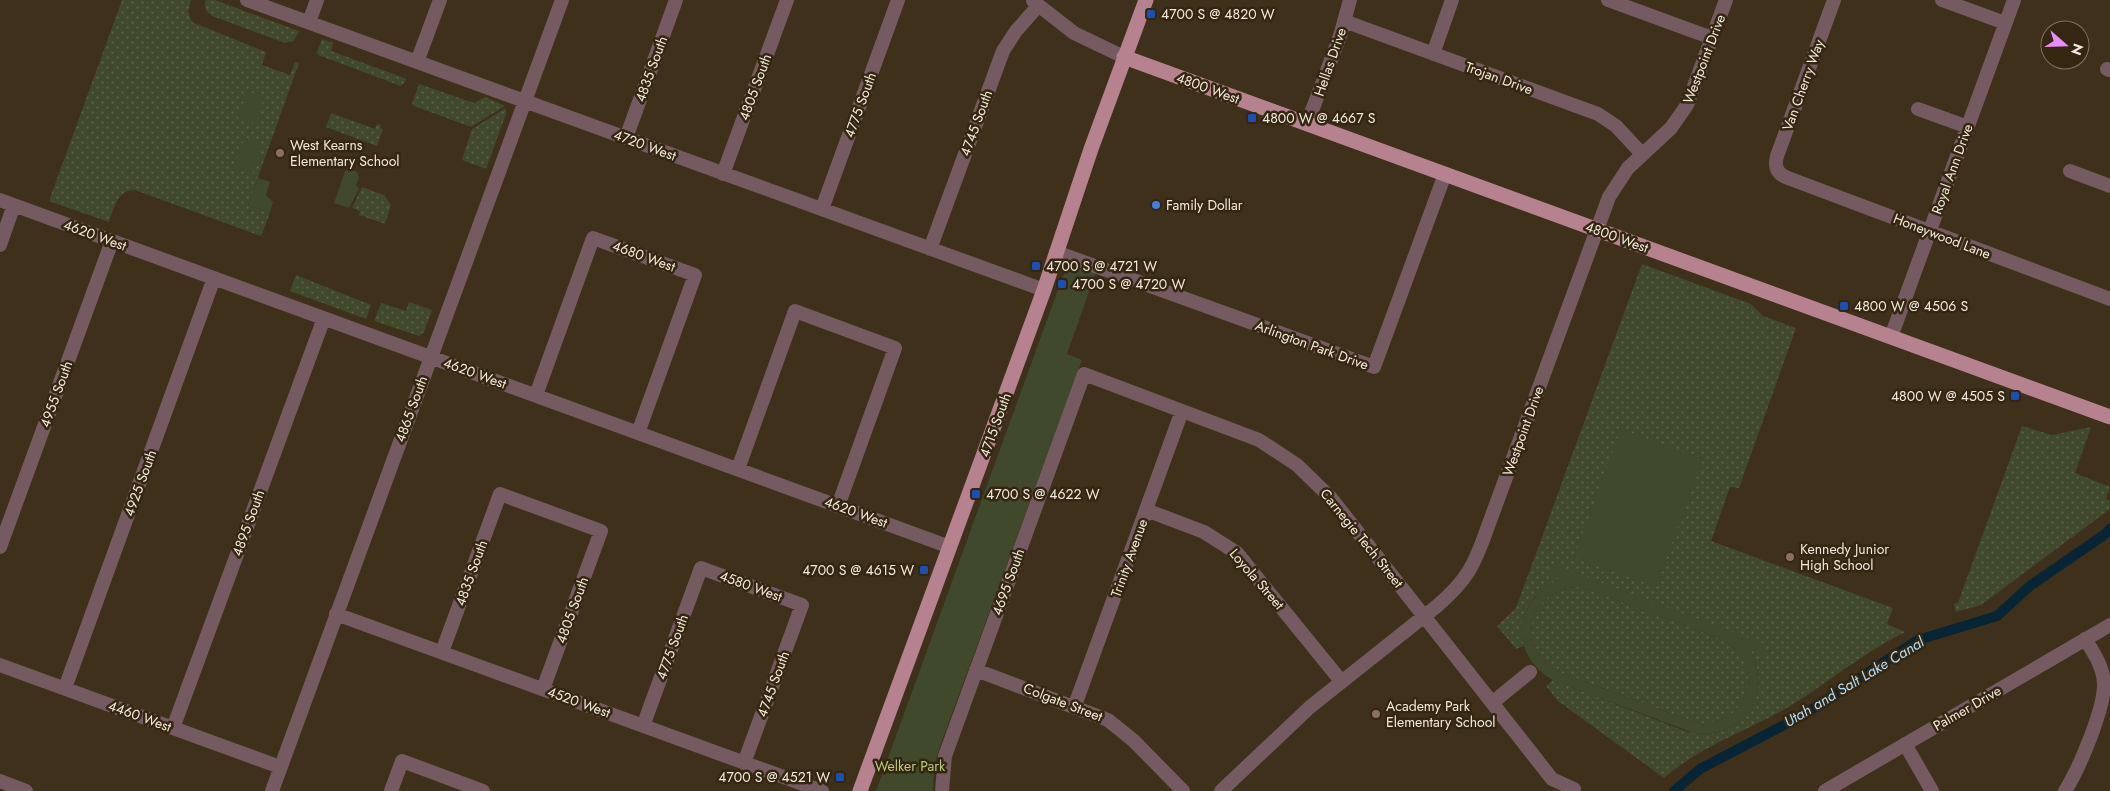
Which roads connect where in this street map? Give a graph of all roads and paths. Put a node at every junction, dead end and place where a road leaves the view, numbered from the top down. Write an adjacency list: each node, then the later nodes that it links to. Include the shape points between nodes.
1 (247, 0): 18 (street, 4720 West)
2 (317, 0): 18 (street)
3 (440, 0): 23 (street)
4 (562, 0): 24 (street, 4865 South)
5 (676, 0): 28 (street, 4835 South)
6 (787, 0): 32 (street, 4805 South)
7 (898, 0): 37 (street, 4775 South)
8 (1146, 0): 22 (main road, 4715 South)
9 (1350, 0): 17 (street, Hellas Drive)
10 (1452, 0): 21 (street)
11 (1608, 0): 20 (street)
12 (1726, 0): 20 (street, Westpoint Drive)
13 (1834, 0): 30 (street, Van Cherry Way, via 1776,159)
14 (1942, 0): 19 (street)
15 (2014, 0): 19 (street, Royal Ann Drive)
16 (1035, 3): 22 (street, via 1074,33); 42 (street, 4745 South, via 1003,52)
17 (1344, 21): 21 (street, Trojan Drive); 26 (street, Hellas Drive)
18 (309, 22): 23 (street, 4720 West)
19 (2006, 23): 27 (street, Royal Ann Drive)
20 (1712, 38): 29 (street, Westpoint Drive, via 1687,105 1671,128)
21 (1433, 54): 29 (street, Trojan Drive, via 1603,116)
22 (1124, 57): 26 (main road, 4800 West); 43 (main road, 4715 South)
23 (417, 62): 24 (street, 4720 West)
24 (525, 101): 28 (street, 4720 West); 49 (street, 4865 South)
25 (1918, 109): 27 (street)
26 (1307, 124): 33 (main road, 4800 West)
27 (1968, 127): 39 (street, Royal Ann Drive)
28 (626, 138): 32 (street, 4720 West)
29 (1642, 154): 38 (street, Westpoint Drive, via 1618,182)
30 (1777, 170): 39 (street, Honeywood Lane, via 1788,178)
31 (2070, 171): 34 (street)
32 (723, 174): 37 (street, 4720 West)
33 (1445, 174): 38 (main road, 4800 West); 43 (street, Arlington Park Drive, via 1374,367)
34 (2110, 186)
35 (0, 200): 36 (street, 4620 West)
36 (14, 206): 40 (street, 4620 West); 41 (street)
37 (822, 210): 42 (street, 4720 West)
38 (1596, 229): 48 (main road, 4800 West); 64 (street, Westpoint Drive, via 1476,560 1458,588)
39 (1930, 230): 46 (street, Honeywood Lane); 48 (street, Royal Ann Drive)
40 (112, 241): 44 (street, 4620 West); 59 (street, 4955 South)
41 (0, 245)
42 (930, 249): 45 (street, 4720 West)
43 (1056, 252): 45 (main road, 4715 South)
44 (214, 278): 47 (street, 4620 West); 72 (street, 4925 South)
45 (1044, 290): 60 (main road, 4715 South)
46 (2110, 299)
47 (324, 318): 49 (street, 4620 West); 77 (street, 4895 South)
48 (1891, 337): 53 (main road, 4800 West)
49 (430, 357): 51 (street, 4620 West); 63 (street, 4865 South)
50 (1084, 374): 52 (street, Carnegie Tech Street); 69 (street, 4695 South)
51 (536, 395): 54 (street, 4620 West); 54 (street, 4680 West, via 593,238 695,275)
52 (1182, 411): 58 (street, Trinity Avenue); 64 (street, Carnegie Tech Street, via 1248,435 1297,465 1331,498)
53 (2110, 417)
54 (638, 433): 55 (street, 4620 West)
55 (738, 469): 57 (street, 4620 West); 57 (street, via 794,311 896,348)
56 (500, 494): 67 (street, 4835 South); 73 (street, 4805 South, via 601,531)
57 (838, 506): 60 (street, 4620 West)
58 (1146, 510): 71 (street, Loyola Street, via 1204,532 1237,553); 75 (street, Trinity Avenue)
59 (0, 547)
60 (950, 547): 88 (main road, 4715 South)
61 (701, 568): 62 (street, 4580 West); 76 (street, 4775 South)
62 (802, 605): 79 (street, 4745 South)
63 (336, 614): 67 (street, 4520 West); 80 (street, 4865 South)
64 (1424, 616): 71 (street, Westpoint Drive); 74 (street, Carnegie Tech Street)
65 (2110, 625): 66 (street, Palmer Drive)
66 (2086, 639): 78 (street, Palmer Drive); 94 (street, via 2100,665 2103,693)
67 (442, 652): 73 (street, 4520 West)
68 (0, 664): 72 (street, 4460 West)
69 (976, 670): 75 (street, Colgate Street); 89 (street, 4695 South, via 945,756)
70 (1530, 672): 74 (street)
71 (1342, 681): 91 (street, Westpoint Drive, via 1290,724)
72 (65, 688): 77 (street, 4460 West)
73 (543, 689): 76 (street, 4520 West)
74 (1492, 703): 82 (street, Carnegie Tech Street, via 1552,779)
75 (1075, 705): 90 (street, Colgate Street, via 1122,730)
76 (643, 726): 79 (street, 4520 West)
77 (173, 728): 80 (street, 4460 West)
78 (1905, 744): 92 (street, Palmer Drive); 93 (street)
79 (744, 763): 87 (street, 4520 West)
80 (280, 767): 84 (street, 4865 South)
81 (0, 781): 83 (street)
82 (1574, 789)
83 (26, 791)
84 (272, 791)
85 (391, 791): 86 (street, via 402,761)
86 (483, 791)
87 (822, 791)
88 (860, 791)
89 (942, 791)
90 (1183, 791)
91 (1221, 791)
92 (1824, 791)
93 (1932, 791)
94 (2066, 791)

